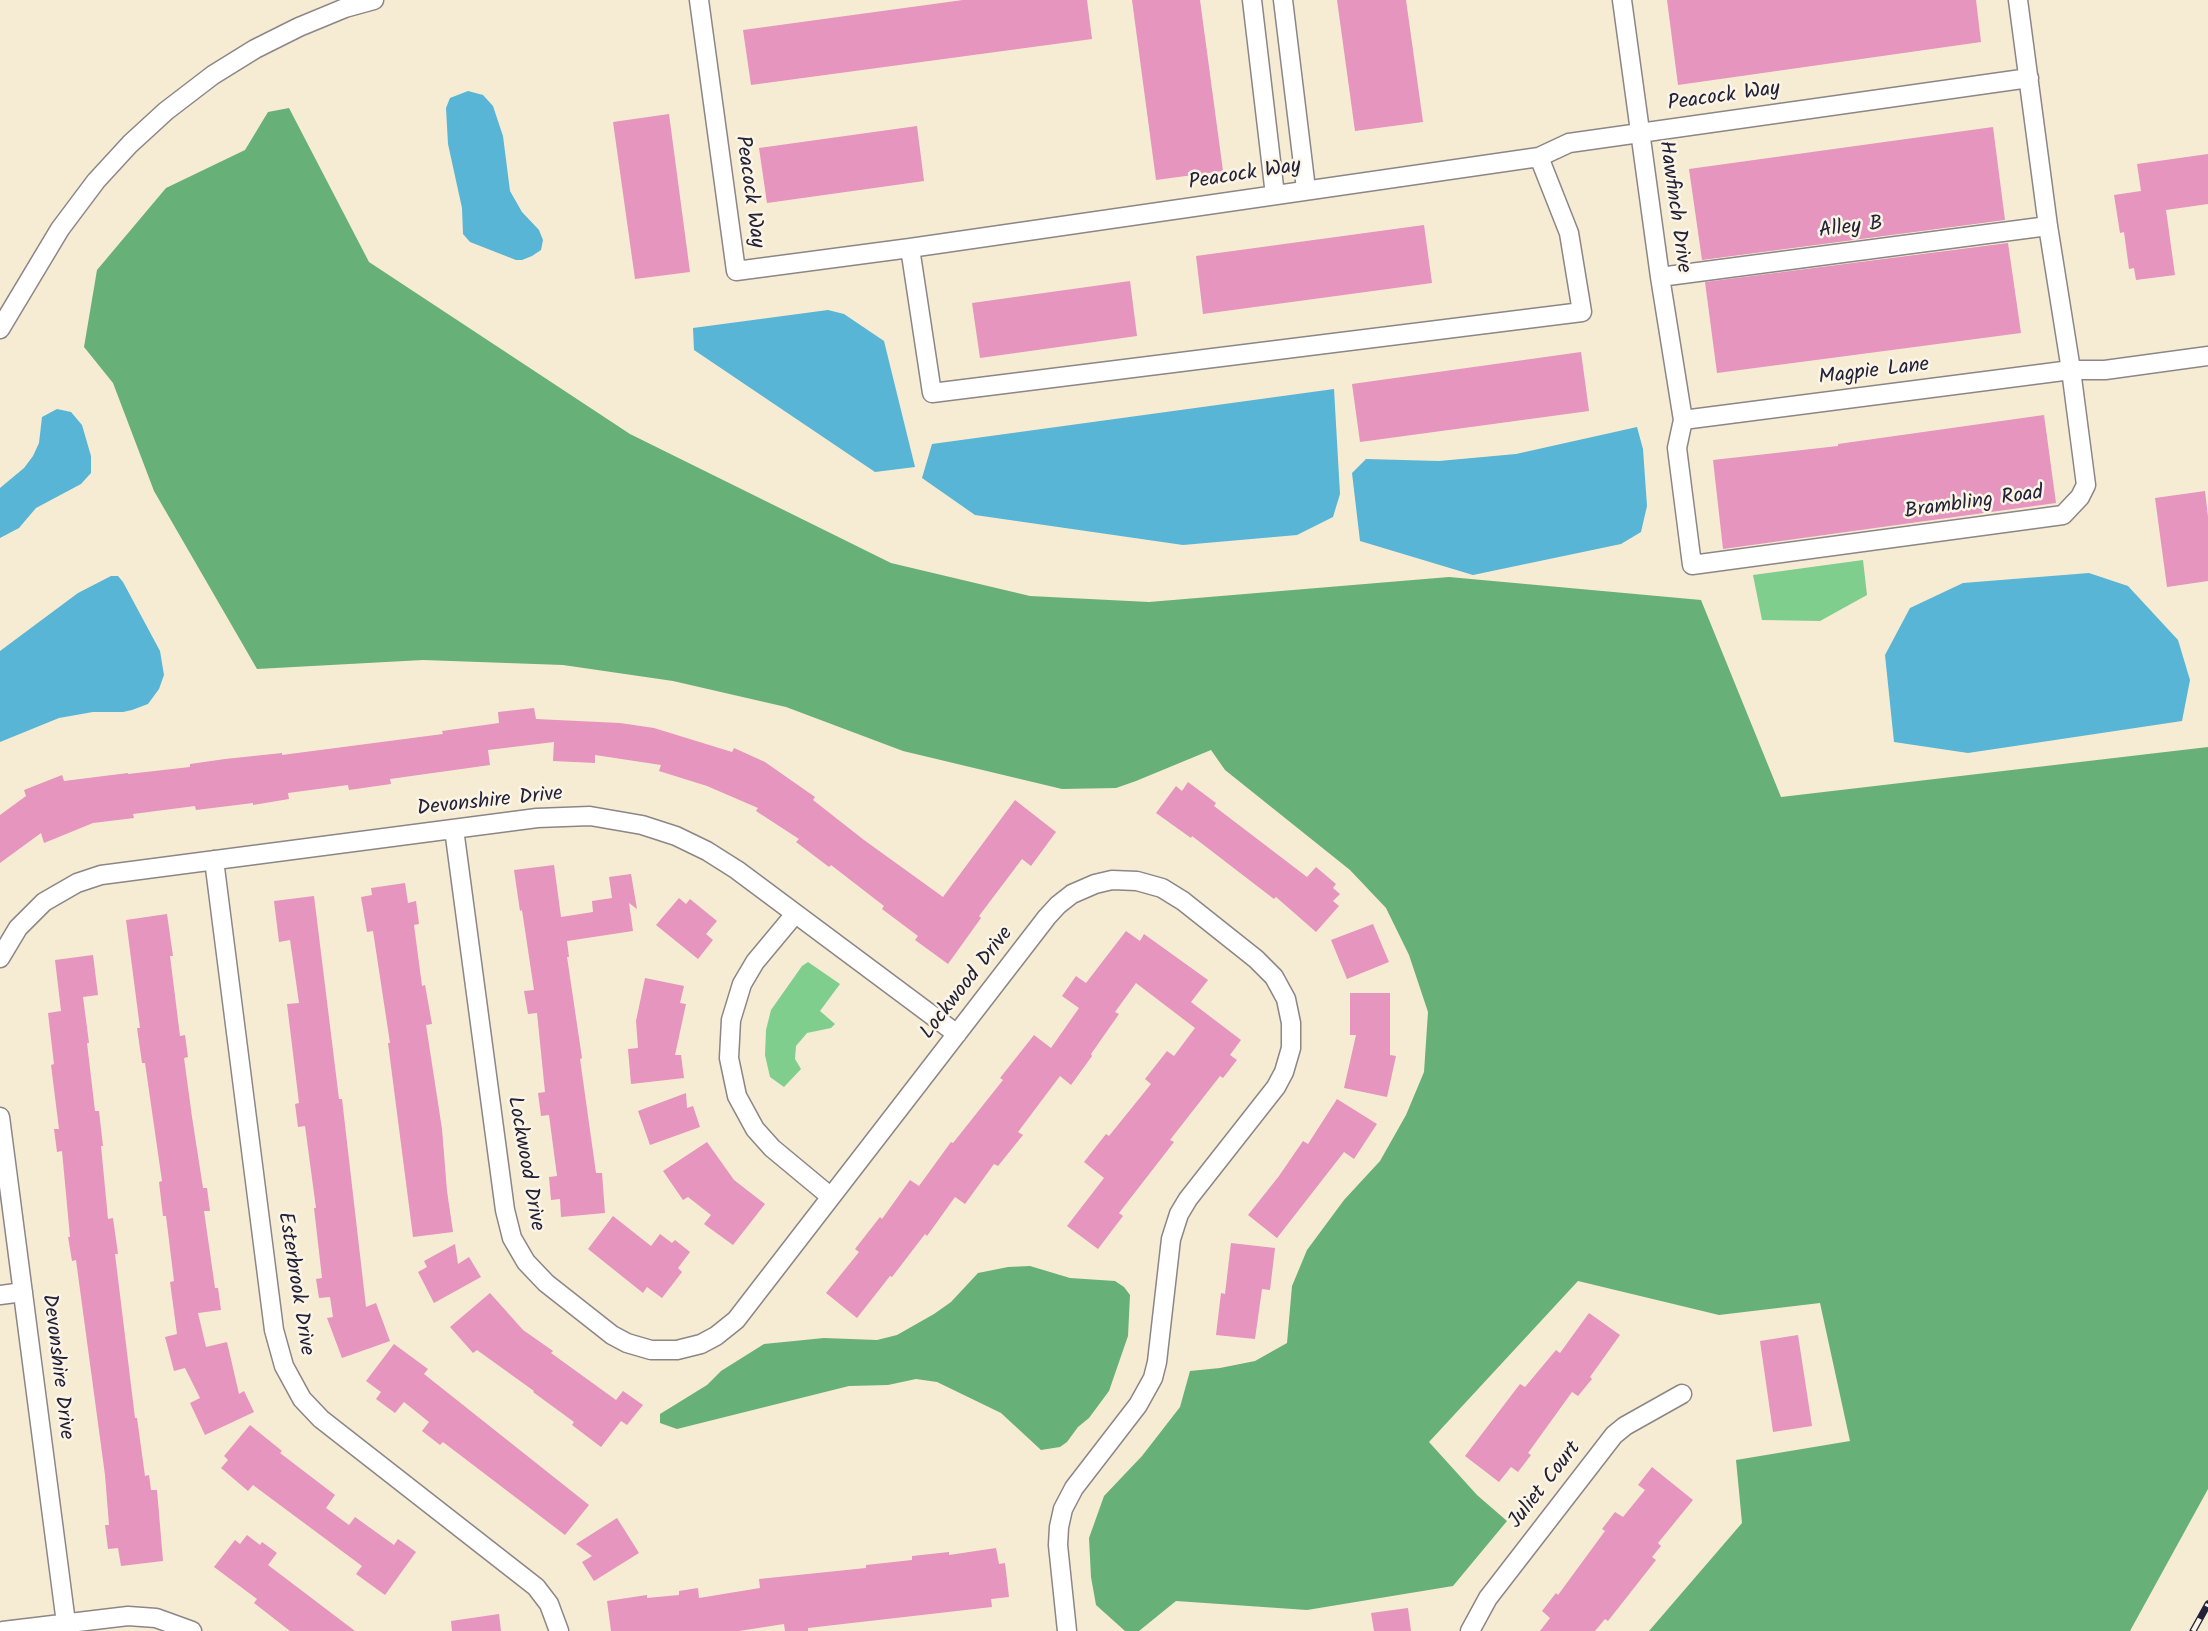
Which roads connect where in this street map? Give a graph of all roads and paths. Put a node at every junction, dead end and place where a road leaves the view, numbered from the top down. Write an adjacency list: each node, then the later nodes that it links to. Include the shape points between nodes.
1 (374, 0): 15 (street, via 345,8 255,49 166,111 96,181 60,229)
2 (699, 0): 13 (street, Peacock Way, via 736,271)
3 (1252, 0): 11 (street)
4 (1283, 0): 10 (street)
5 (1622, 0): 8 (street, Hawfinch Drive)
6 (2018, 0): 7 (street, Brambling Road)
7 (2029, 78): 8 (street, Peacock Way); 12 (street, Brambling Road)
8 (1640, 132): 9 (street, Peacock Way, via 1569,143); 14 (street, Hawfinch Drive)
9 (1539, 157): 10 (street, Peacock Way); 13 (street, via 1569,232 1582,312 932,393)
10 (1306, 189): 11 (street, Peacock Way)
11 (1275, 195): 13 (street, Peacock Way)
12 (2048, 226): 14 (street, Alley B); 17 (street, Brambling Road)
13 (910, 248)
14 (1660, 277): 18 (street, Hawfinch Drive)
15 (0, 329)
16 (2208, 356): 17 (street, Magpie Lane, via 2105,370)
17 (2071, 370): 18 (street, Magpie Lane); 18 (street, Brambling Road, via 2086,485 2063,515 1692,565 1677,448)
18 (1683, 420)
19 (454, 829): 20 (street, Devonshire Drive); 21 (street, Devonshire Drive, via 573,816 642,825 707,851); 25 (street, Lockwood Drive, via 506,1217 518,1251 540,1278 627,1343 651,1350 685,1349 716,1336 736,1320)
20 (214, 860): 22 (street, Devonshire Drive, via 113,873 77,883 35,909); 32 (street, Esterbrook Drive, via 274,1330 288,1375 302,1399 321,1419 536,1587 549,1604)
21 (795, 914): 23 (street, Devonshire Drive); 25 (street, via 755,962 737,996 729,1033 731,1071 742,1107 763,1139)
22 (0, 958)
23 (957, 1034): 25 (street, Lockwood Drive); 33 (street, Lockwood Drive, via 1059,905 1087,887 1120,880 1137,880 1162,888 1192,908 1268,971 1282,991 1290,1015 1291,1048 1280,1080 1188,1199 1176,1222 1157,1362 1148,1391 1074,1488 1064,1509 1058,1545)
24 (0, 1117): 26 (street, Devonshire Drive)
25 (831, 1197)
26 (23, 1292): 27 (street); 29 (street, Devonshire Drive)
27 (0, 1295)
28 (1682, 1394): 34 (street, Juliet Court, via 1627,1424 1614,1436 1488,1598)
29 (66, 1623): 30 (street); 31 (street, via 137,1616)
30 (3, 1631)
31 (192, 1631)
32 (559, 1631)
33 (1067, 1631)
34 (1470, 1631)

